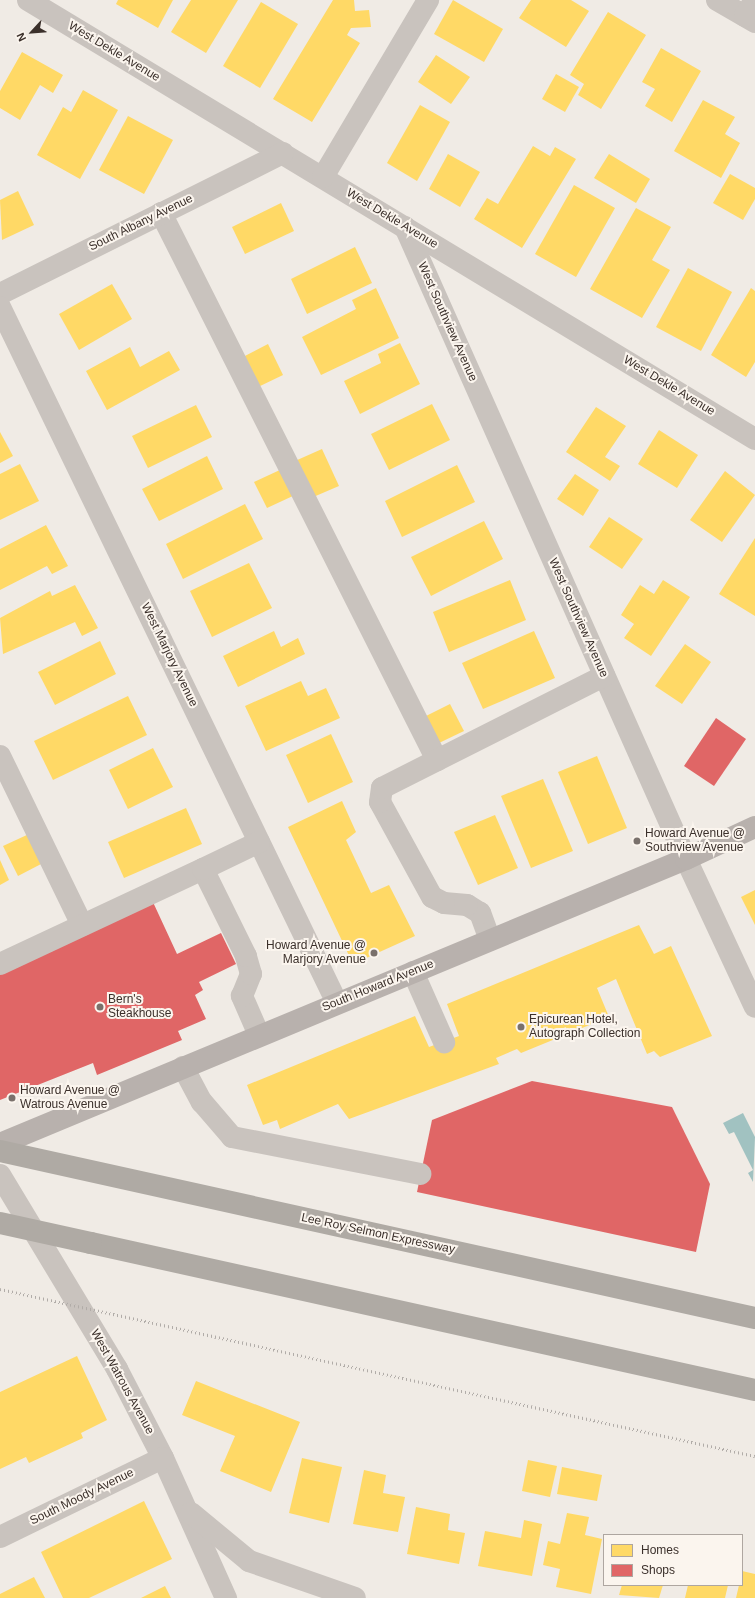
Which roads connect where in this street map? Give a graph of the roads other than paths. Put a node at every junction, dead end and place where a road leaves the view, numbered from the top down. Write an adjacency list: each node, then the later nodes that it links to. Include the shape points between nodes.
1 (28, 0): 5 (street, West Dekle Avenue)
2 (428, 0): 6 (street)
3 (717, 0): 4 (street)
4 (752, 13)
5 (283, 153): 6 (street, West Dekle Avenue); 7 (street, South Albany Avenue)
6 (324, 177): 8 (street, West Dekle Avenue)
7 (161, 213): 9 (street, South Albany Avenue); 14 (street)
8 (405, 227): 11 (street, West Dekle Avenue); 12 (street, West Southview Avenue)
9 (0, 294)
10 (0, 307): 16 (street, West Marjory Avenue)
11 (755, 438)
12 (604, 676): 14 (street); 17 (street, West Southview Avenue)
13 (0, 756): 19 (street)
14 (437, 760): 20 (street, via 382,788 380,802 432,896 444,903 467,905 480,913)
15 (755, 827): 17 (main road, South Howard Avenue)
16 (259, 842): 18 (street); 23 (street, West Marjory Avenue)
17 (686, 860): 20 (main road, South Howard Avenue); 24 (street, West Southview Avenue)
18 (203, 869): 19 (street); 25 (street, via 246,956 251,974 242,996)
19 (82, 926): 21 (street)
20 (490, 940): 22 (main road, South Howard Avenue)
21 (0, 964)
22 (413, 972): 23 (main road, South Howard Avenue); 26 (street)
23 (337, 1003): 25 (main road, South Howard Avenue)
24 (755, 1007)
25 (259, 1036): 27 (main road, South Howard Avenue)
26 (444, 1042)
27 (183, 1067): 28 (main road, South Howard Avenue); 30 (street, via 202,1102 232,1137)
28 (0, 1144)
29 (0, 1151): 33 (highway, Lee Roy Selmon Expressway)
30 (420, 1174)
31 (0, 1175): 35 (street, West Watrous Avenue, via 117,1369)
32 (0, 1223): 34 (highway, bridge)
33 (755, 1318)
34 (755, 1390)
35 (163, 1458): 36 (street, West Watrous Avenue); 37 (street, South Moody Avenue)
36 (185, 1509): 38 (street, West Watrous Avenue); 39 (street, via 249,1561)
37 (0, 1537)
38 (226, 1598)
39 (355, 1598)

